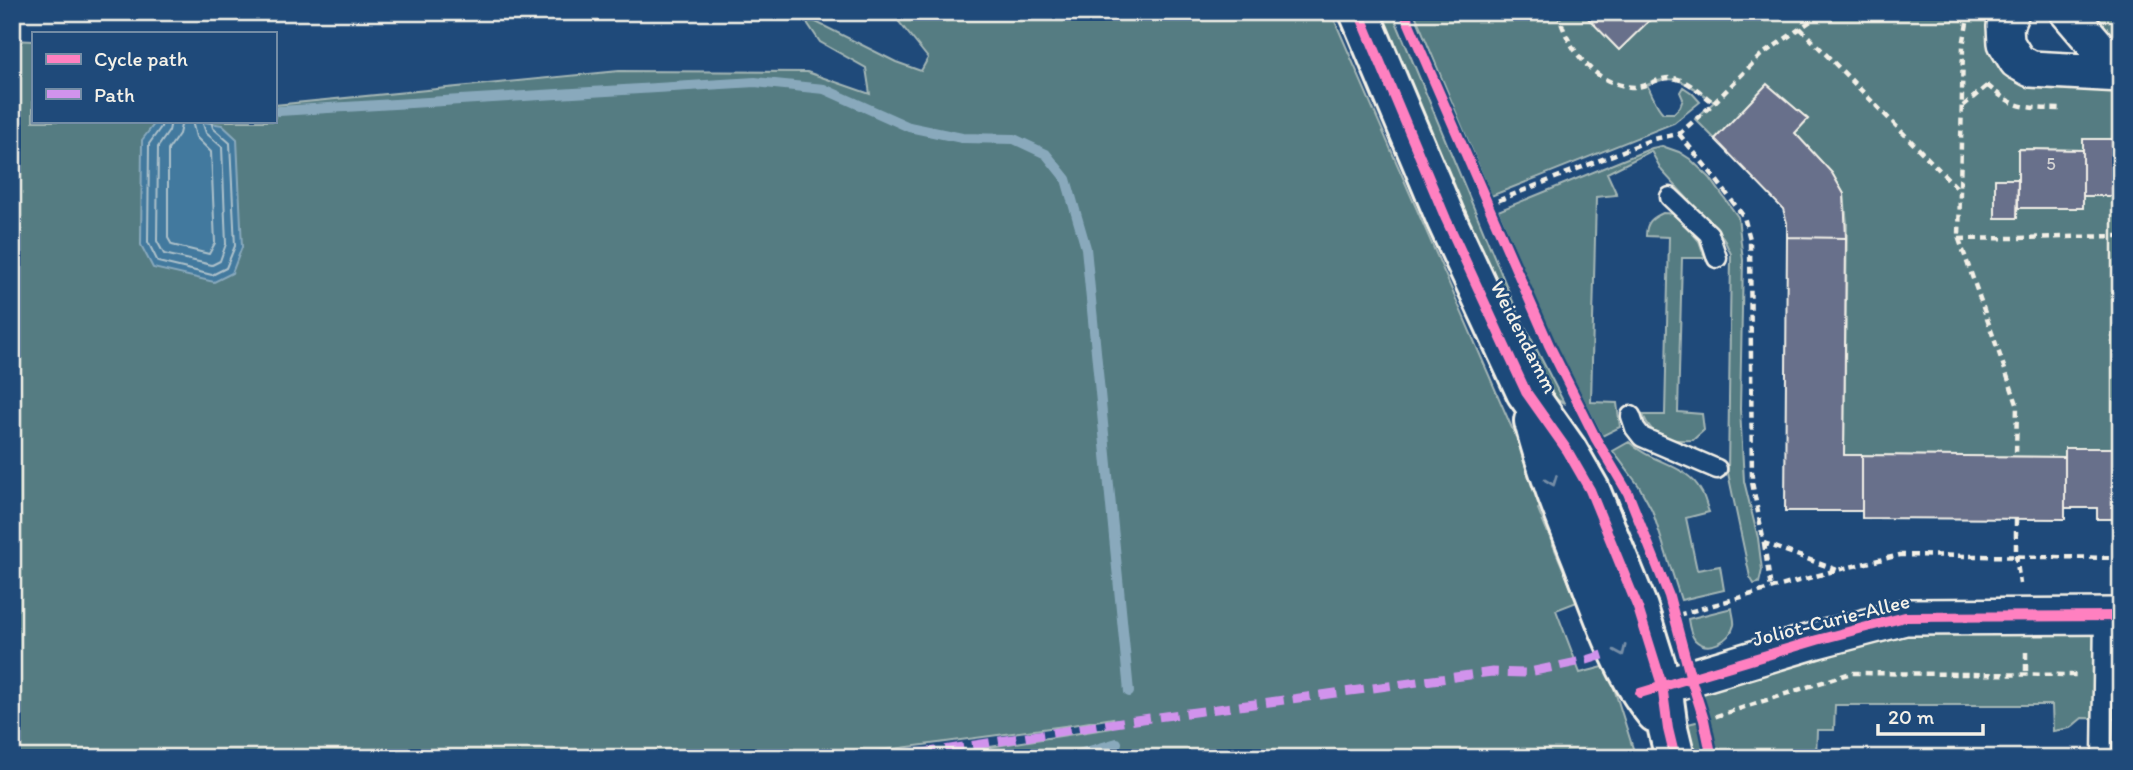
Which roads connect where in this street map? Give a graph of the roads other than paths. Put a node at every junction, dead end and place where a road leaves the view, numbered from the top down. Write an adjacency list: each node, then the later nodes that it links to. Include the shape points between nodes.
1 (1359, 12): 10 (street, Weidendamm, via 1446,219 1527,392 1543,456 1594,589)
2 (2011, 12): 4 (street, via 2005,26 2006,43 2017,61 2031,69)
3 (2068, 12): 4 (street)
4 (2121, 74)
5 (1670, 197): 6 (lane, via 1709,234)
6 (1717, 258)
7 (1631, 416): 8 (lane, via 1642,438)
8 (1717, 470)
9 (2113, 616): 10 (street, Joliot-Curie-Allee, via 1905,617); 12 (lane, Joliot-Curie-Allee, via 2103,675)
10 (1651, 689): 11 (street, Weidendamm)
11 (1682, 735)
12 (2102, 758)

